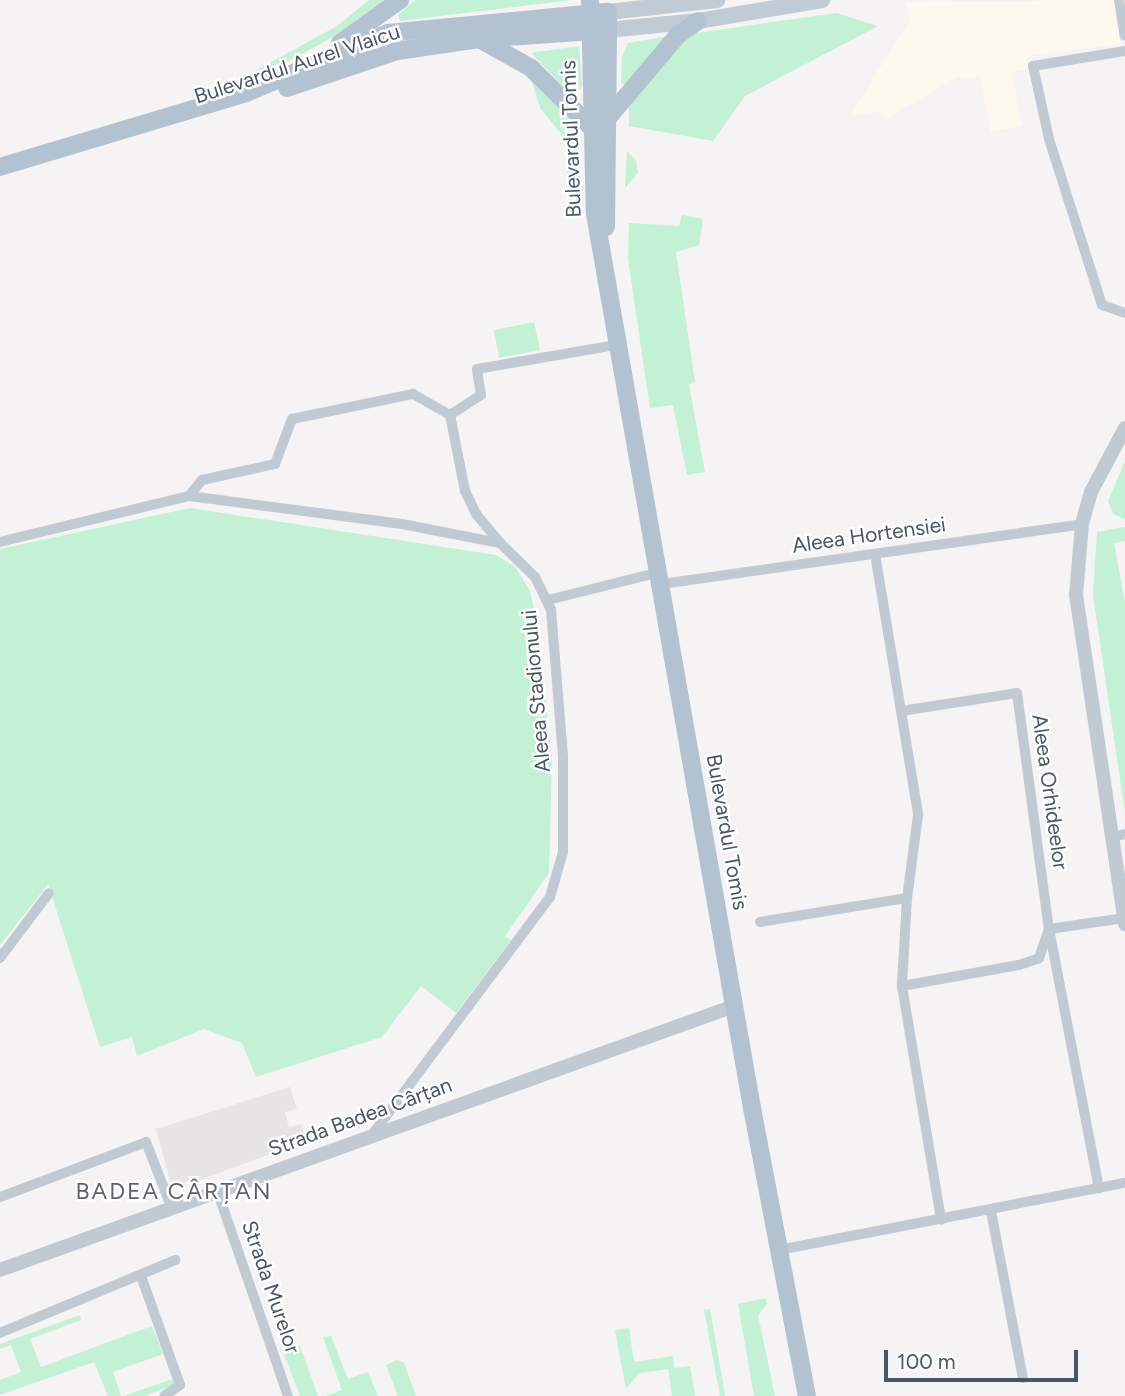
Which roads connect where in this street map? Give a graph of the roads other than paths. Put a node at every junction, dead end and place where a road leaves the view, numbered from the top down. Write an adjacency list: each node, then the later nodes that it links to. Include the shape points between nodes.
1 (400, 0): 10 (main road)
2 (717, 0): 5 (main road, Bulevardul Aurel Vlaicu)
3 (822, 0): 6 (main road, Bulevardul Aurel Vlaicu)
4 (1119, 0): 7 (street)
5 (599, 15): 6 (main road, Bulevardul Aurel Vlaicu); 8 (main road, Bulevardul Aurel Vlaicu); 10 (main road, Bulevardul Aurel Vlaicu, via 387,33); 11 (main road, Bulevardul Tomis)
6 (698, 21): 11 (main road, via 678,35)
7 (1125, 36)
8 (480, 39): 11 (main road, via 531,68); 13 (main road, Bulevardul Aurel Vlaicu, via 397,51 244,106)
9 (1125, 51): 14 (street, via 1033,66 1049,139 1102,305)
10 (282, 78): 12 (main road, Bulevardul Aurel Vlaicu)
11 (599, 123): 15 (main road, Bulevardul Tomis, via 595,214)
12 (0, 167)
13 (0, 178)
14 (1125, 313)
15 (621, 344): 16 (street, via 477,369 481,395); 23 (main road, Bulevardul Tomis)
16 (450, 415): 18 (street, via 413,394 292,419 275,464 202,480); 21 (street, Aleea Stadionului, via 465,491 476,514)
17 (1125, 428): 19 (street, via 1091,492)
18 (189, 496): 20 (street); 21 (street, via 402,524)
19 (1082, 524): 22 (street, Aleea Hortensiei); 26 (street, via 1076,595)
20 (0, 542)
21 (500, 543): 24 (street, Aleea Stadionului, via 535,578)
22 (875, 554): 23 (street, Aleea Hortensiei); 25 (street)
23 (661, 578): 24 (street, Aleea Hortensiei); 34 (main road, Bulevardul Tomis)
24 (548, 600): 35 (street, Aleea Stadionului, via 563,757 563,852 550,897)
25 (901, 711): 28 (street, via 918,815); 31 (street, Aleea Orhideelor, via 1017,693)
26 (1119, 836): 29 (street)
27 (49, 893): 32 (street)
28 (907, 898): 30 (street); 33 (street)
29 (1124, 921): 31 (street)
30 (760, 922)
31 (1049, 929): 33 (street, via 1039,958); 37 (street, Aleea Orhideelor)
32 (0, 958)
33 (902, 986): 42 (street)
34 (734, 1006): 35 (street, Strada Badea Cârțan); 43 (main road, Bulevardul Tomis)
35 (373, 1134): 38 (street, Strada Badea Cârțan)
36 (1125, 1183): 37 (street)
37 (1099, 1188): 41 (street)
38 (217, 1190): 40 (street, Strada Badea Cârțan); 50 (street, Strada Murelor)
39 (0, 1197): 40 (street, via 146,1142)
40 (171, 1206): 45 (street, Strada Badea Cârțan)
41 (991, 1211): 42 (street); 48 (street)
42 (941, 1220): 43 (street)
43 (779, 1250): 51 (main road, Bulevardul Tomis)
44 (175, 1260): 46 (street)
45 (0, 1270)
46 (141, 1276): 47 (street); 49 (street, via 180,1385)
47 (0, 1333)
48 (1023, 1378)
49 (164, 1396)
50 (288, 1396)
51 (807, 1396)

